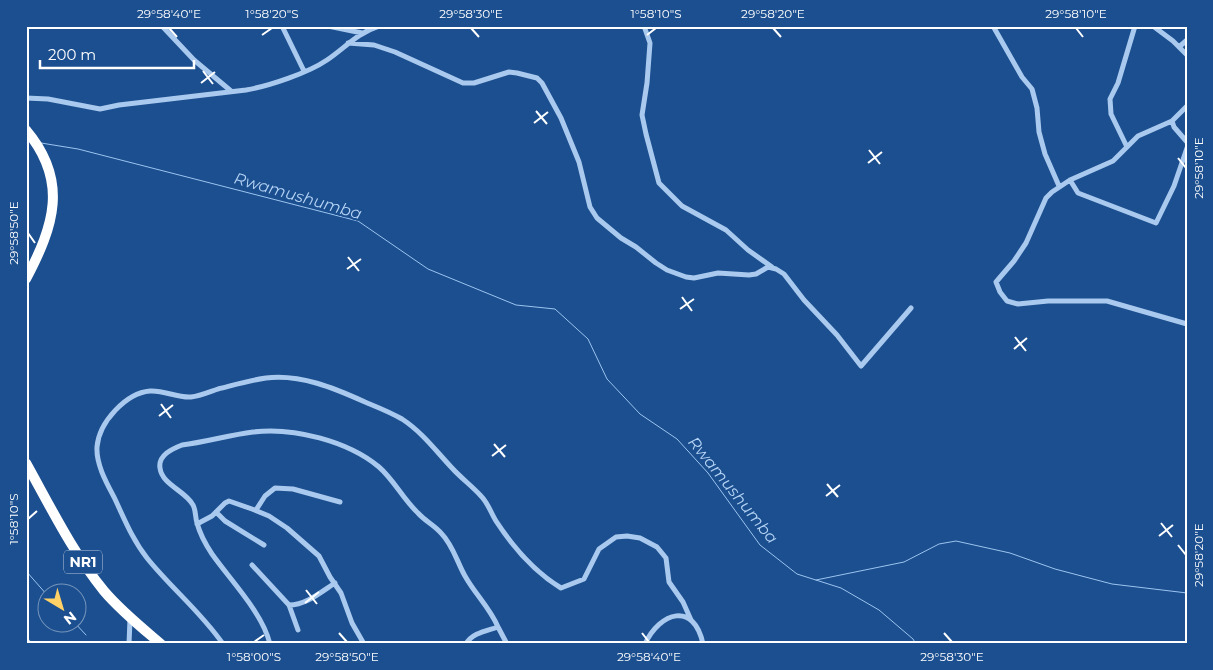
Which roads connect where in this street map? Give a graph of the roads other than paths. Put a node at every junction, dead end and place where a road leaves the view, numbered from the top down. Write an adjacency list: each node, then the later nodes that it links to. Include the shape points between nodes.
1 (162, 26): 16 (street, via 194,60)
2 (260, 26): 3 (street)
3 (283, 26): 15 (street)
4 (328, 26): 10 (street)
5 (379, 26): 10 (street)
6 (644, 26): 26 (street, via 650,43 642,115 659,183 682,206 726,230)
7 (993, 26): 25 (street, via 1032,89 1045,154)
8 (1135, 26): 22 (street, via 1110,99 1111,114)
9 (1153, 26): 13 (street)
10 (362, 33): 12 (street)
11 (1187, 40): 13 (street)
12 (348, 43): 15 (street, via 326,60); 26 (street, via 374,45 395,52 463,83 474,84 509,72 536,78 542,83 570,138 593,213 621,238 667,270 686,277 718,273 749,275)
13 (1179, 47): 14 (street)
14 (1187, 56)
15 (304, 71): 16 (street, via 261,87)
16 (231, 91): 17 (street, via 100,109)
17 (26, 98)
18 (1187, 106): 19 (street)
19 (1172, 121): 21 (street); 22 (street, via 1138,136)
20 (26, 130): 27 (highway, via 46,160 53,194 49,228)
21 (1187, 142)
22 (1126, 147): 24 (street, via 1113,161)
23 (1187, 148): 24 (street, via 1174,186 1156,223 1078,193)
24 (1070, 180): 25 (street)
25 (1059, 186): 29 (street, via 1046,198 1026,243 996,282 1007,301 1018,304 1107,301)
26 (772, 267): 28 (street, via 784,274 861,366)
27 (26, 279)
28 (911, 308)
29 (1187, 324)
30 (26, 463): 39 (highway, NR1, via 94,579)
31 (340, 502): 32 (street, via 293,489 275,488)
32 (256, 510): 33 (street, via 227,501); 37 (street, via 287,528 315,551)
33 (216, 512): 34 (street); 35 (street)
34 (197, 524): 41 (street, via 192,504 160,469 161,460 172,449 253,432 273,431 352,448 379,467 414,510 440,532); 48 (street, via 213,554 255,614)
35 (264, 545)
36 (252, 565): 38 (street)
37 (334, 583): 38 (street, via 305,602); 49 (street)
38 (289, 606): 42 (street)
39 (130, 618): 45 (street); 46 (highway, NR1)
40 (691, 620): 47 (street, via 669,582 666,558 657,547 640,538 627,536 610,541 599,549 584,579 574,584 561,588 548,580 504,533 482,497 417,430 388,412 344,393 317,382 288,378 267,378 194,397 153,391 140,393 128,399 104,424 97,448 99,462 130,531 146,556 201,615); 52 (street, via 681,616 660,622); 53 (street)
41 (498, 627): 50 (street, via 475,635); 51 (street)
42 (298, 630)
43 (26, 640): 44 (street)
44 (30, 644)
45 (129, 644)
46 (161, 644)
47 (223, 644)
48 (270, 644)
49 (364, 644)
50 (466, 644)
51 (507, 644)
52 (645, 644)
53 (703, 644)

